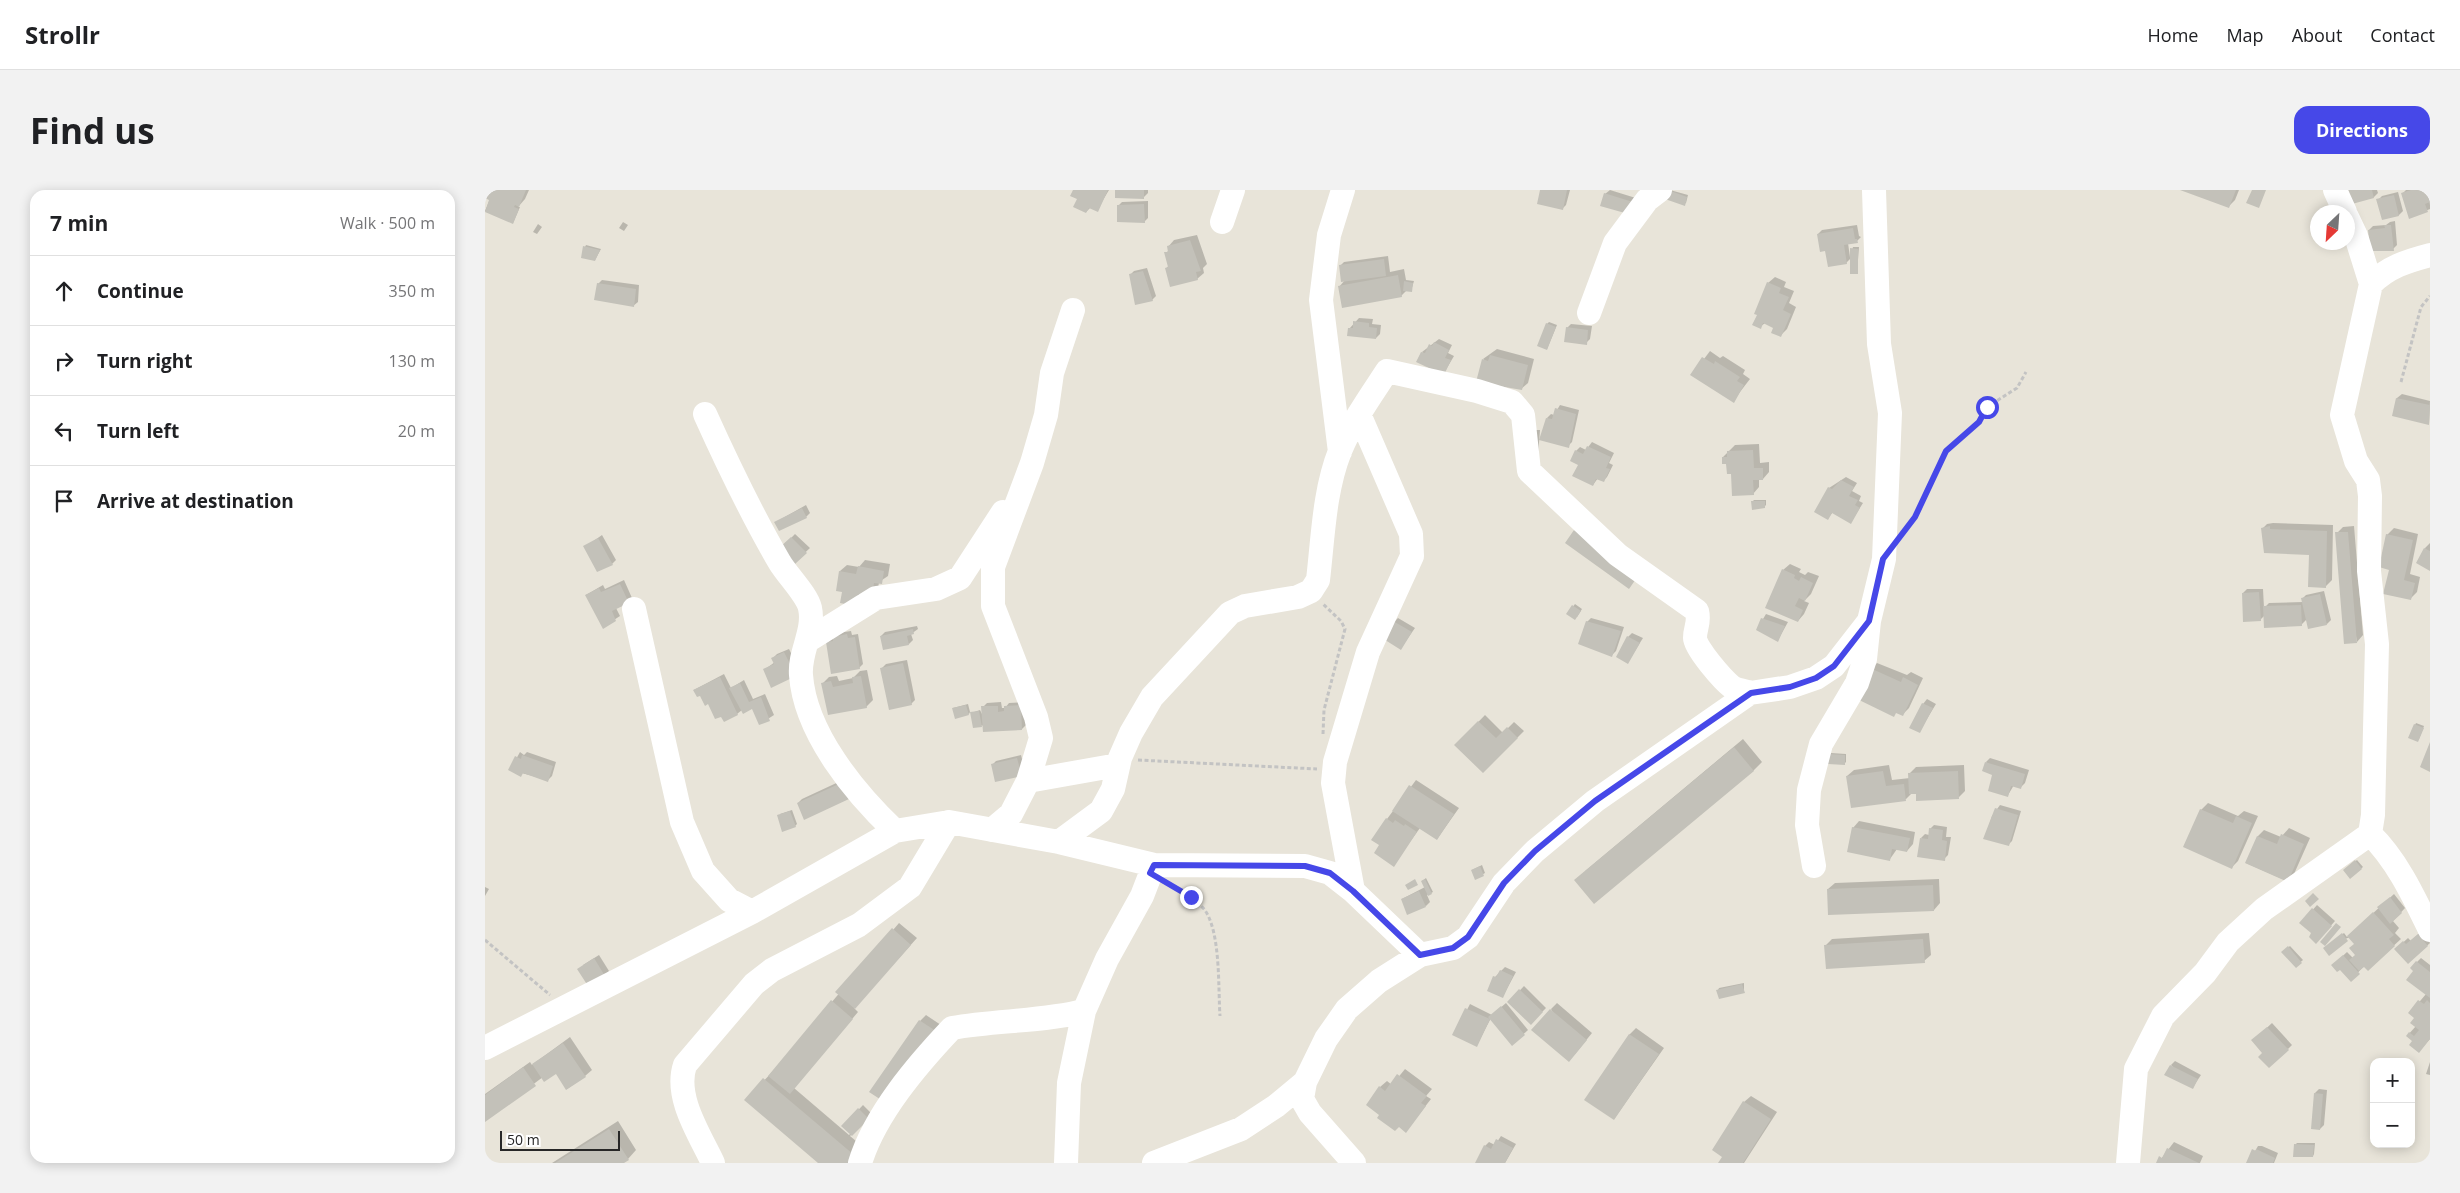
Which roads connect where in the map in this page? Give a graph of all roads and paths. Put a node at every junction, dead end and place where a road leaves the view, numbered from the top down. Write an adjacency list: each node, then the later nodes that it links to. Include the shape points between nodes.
1 (1233, 190): 7 (street)
2 (1343, 190): 18 (street, via 1329,235 1321,300)
3 (1660, 190): 13 (street, via 1647,200 1615,243)
4 (1874, 190): 23 (street, via 1879,344 1890,412 1883,559)
5 (2335, 190): 6 (street)
6 (2342, 205)
7 (1222, 222)
8 (2355, 234): 10 (street)
9 (2430, 255): 10 (street, via 2402,262 2380,274)
10 (2371, 284): 32 (street, via 2342,416 2356,461 2368,480 2370,496 2369,571 2377,644)
11 (2430, 296): 15 (path, via 2421,307)
12 (1073, 310): 19 (street, via 1052,373 1046,415)
13 (1589, 313)
14 (2026, 372): 20 (path, via 2017,388 1987,407 1979,422 1946,451 1915,517)
15 (2401, 382)
16 (705, 414): 24 (street, via 740,491 781,566 810,606 811,626)
17 (1359, 414): 18 (street); 25 (street, via 1387,371 1512,402 1523,415 1529,471 1617,555 1697,611 1699,621 1695,638 1698,646 1722,678 1734,688); 27 (street, via 1411,534 1412,556 1368,652)
18 (1340, 452): 21 (street, via 1329,493 1318,580)
19 (1032, 463): 24 (street, via 960,578 936,589 877,598); 28 (street, via 993,568 993,606 1041,738)
20 (1904, 531)
21 (1311, 591): 26 (street, via 1298,597 1245,606 1230,613 1152,697); 27 (path, via 1345,629 1322,730)
22 (634, 609): 37 (street, via 682,822 703,871 729,900)
23 (1869, 621): 25 (street, via 1834,666 1816,678 1790,687); 34 (street, via 1865,659 1857,682 1821,744 1809,790 1807,826)
24 (807, 641): 31 (street, via 801,674 810,716 846,778)
25 (1751, 693): 40 (street, via 1595,801 1535,851 1504,883 1468,937 1453,948)
26 (1119, 762): 27 (path); 28 (street); 33 (street, via 1113,789 1101,811)
27 (1335, 766): 36 (street, via 1333,783)
28 (1028, 781): 30 (street, via 1011,814)
29 (949, 822): 30 (street); 31 (street); 47 (street, via 910,886 859,925 772,970 754,984 685,1065 682,1074 684,1099)
30 (992, 830): 33 (street)
31 (895, 831): 37 (street)
32 (2370, 834): 38 (street, via 2414,896); 46 (street, via 2264,909 2228,942 2205,973 2163,1016 2136,1069)
33 (1059, 842): 35 (street)
34 (1814, 866)
35 (1152, 869): 36 (street, via 1305,866 1330,873); 42 (street, via 1142,896 1107,959); 43 (path, via 1205,911 1214,931)
36 (1353, 891): 40 (street)
37 (752, 912): 41 (street)
38 (2430, 930)
39 (485, 940): 41 (path)
40 (1420, 955): 45 (street, via 1379,981 1347,1009 1326,1039)
41 (563, 1007): 44 (street)
42 (1084, 1011): 48 (street, via 1056,1018 953,1028 882,1115 867,1140); 49 (street, via 1069,1083)
43 (1220, 1016)
44 (485, 1048)
45 (1305, 1082): 50 (street, via 1241,1129); 51 (street, via 1302,1099 1310,1113)
46 (2126, 1162)
47 (713, 1163)
48 (861, 1163)
49 (1066, 1163)
50 (1154, 1163)
51 (1354, 1163)

